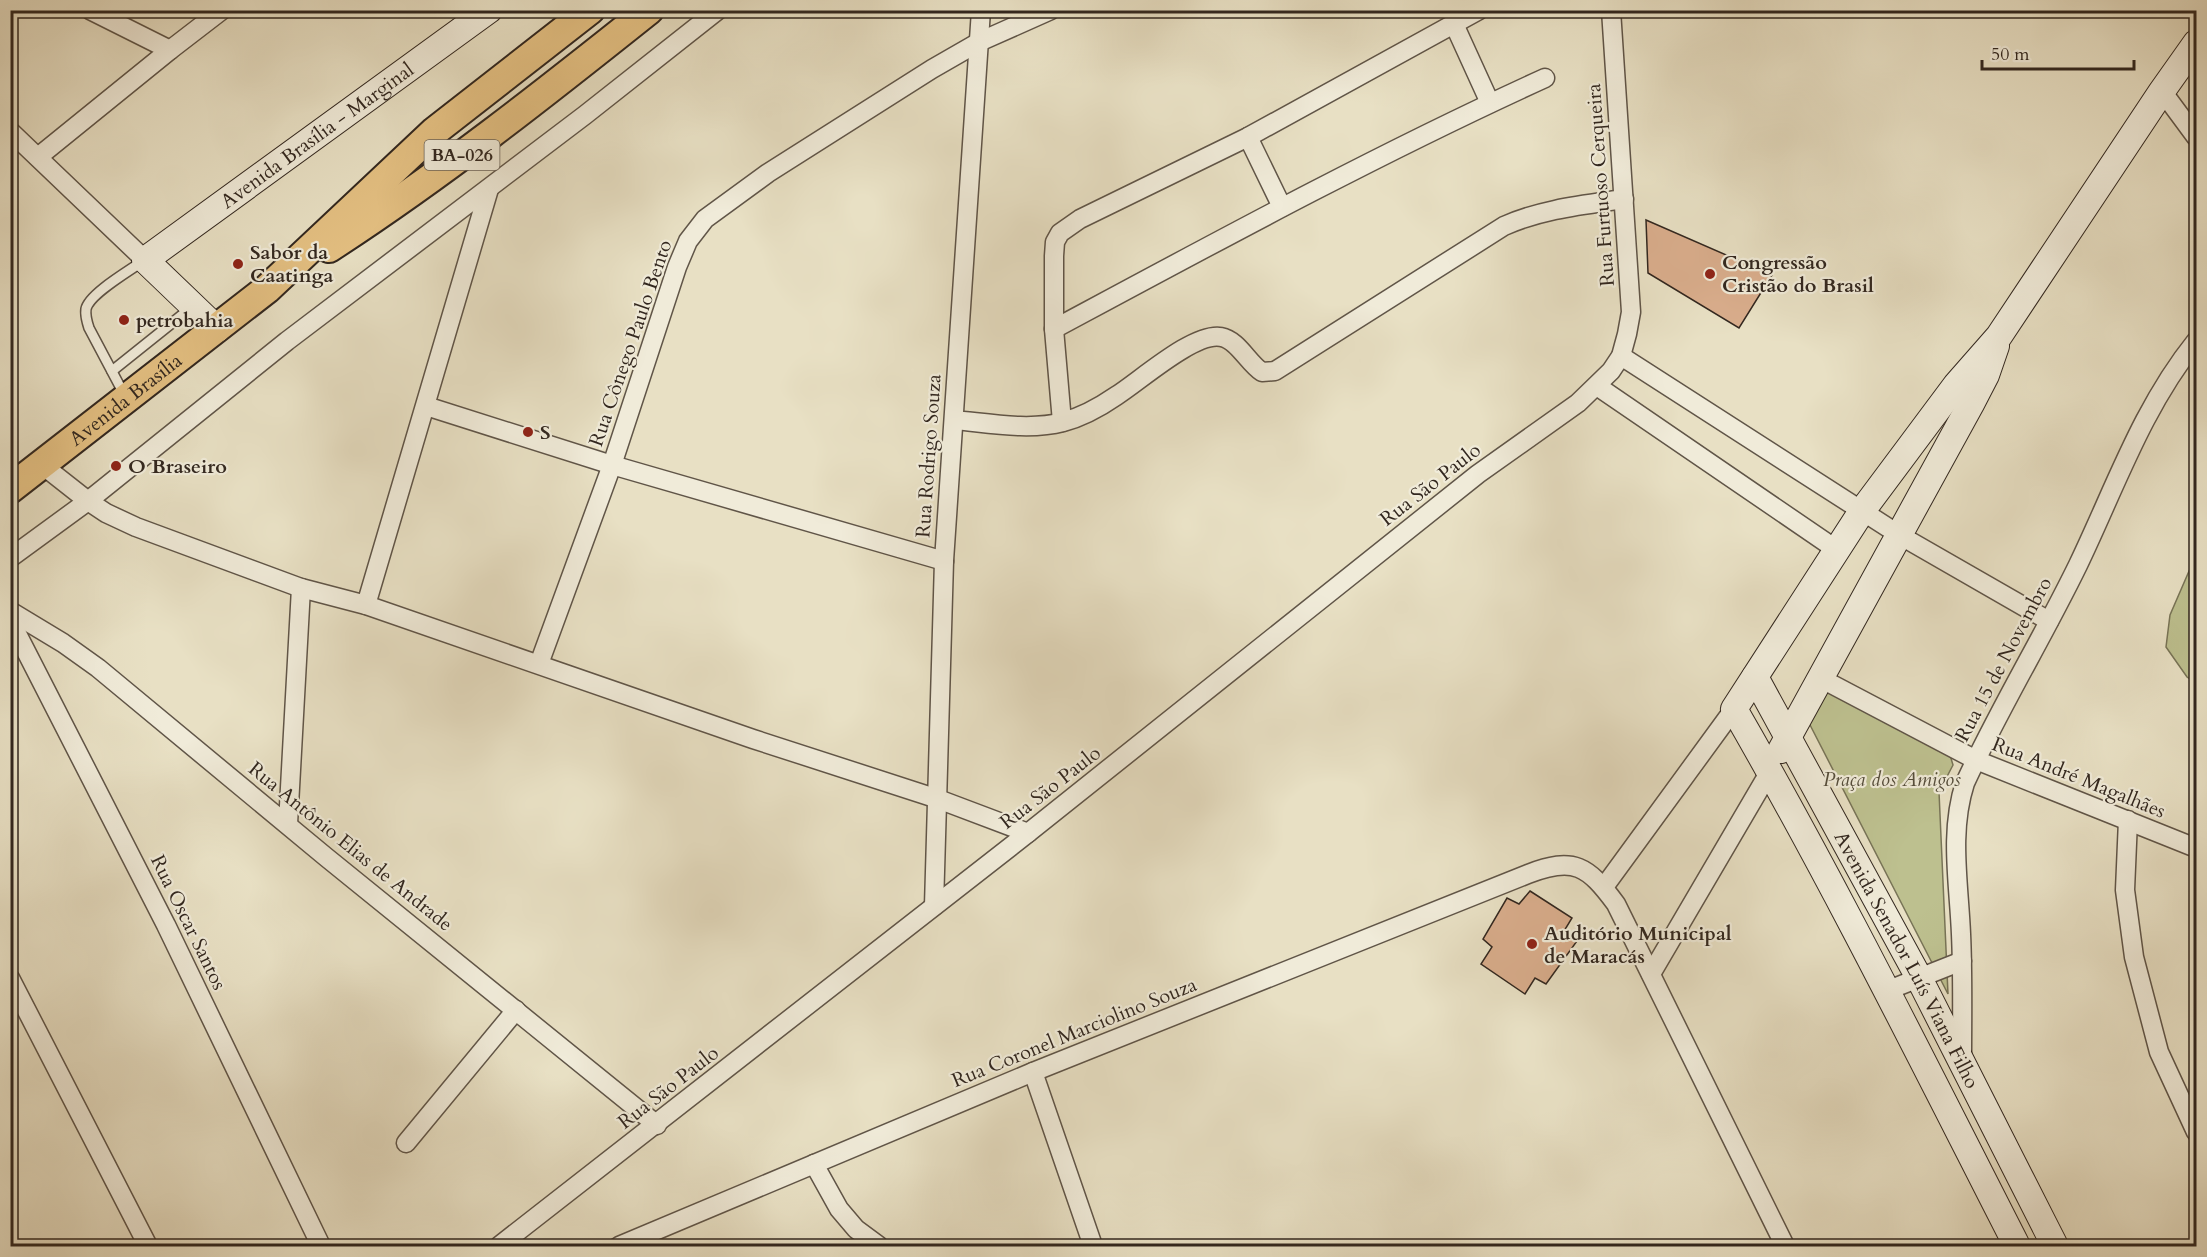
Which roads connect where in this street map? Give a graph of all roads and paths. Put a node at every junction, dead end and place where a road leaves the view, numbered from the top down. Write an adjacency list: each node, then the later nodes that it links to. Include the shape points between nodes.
1 (90, 10): 15 (street)
2 (222, 10): 15 (street)
3 (489, 10): 26 (main road, Avenida Brasília - Marginal)
4 (649, 10): 13 (main road, Avenida Brasília / BA-026)
5 (718, 10): 23 (street)
6 (981, 10): 12 (street, Rua Rodrigo Souza)
7 (1051, 10): 12 (street, Rua Cônego Paulo Bento)
8 (1479, 10): 11 (street)
9 (1611, 10): 24 (street, Rua Furtuoso Cerqueira)
10 (586, 13): 13 (main road); 27 (main road, Avenida Brasília / BA-026, via 435,131)
11 (1454, 24): 18 (street); 21 (street)
12 (979, 42): 38 (street, Rua Rodrigo Souza); 41 (street, Rua Cônego Paulo Bento, via 882,99 705,219 688,241 676,267)
13 (607, 44): 27 (main road, Avenida Brasília / BA-026, via 378,217)
14 (2196, 44): 17 (main road)
15 (170, 50): 22 (street)
16 (1545, 78): 18 (street)
17 (2162, 91): 20 (street); 31 (main road)
18 (1490, 103): 25 (street)
19 (10, 131): 22 (street)
20 (2196, 136)
21 (1248, 137): 25 (street); 30 (street, via 1080,219 1060,233 1054,256)
22 (38, 158): 26 (street)
23 (489, 189): 37 (street); 43 (street, via 287,341)
24 (1624, 199): 33 (street, Rua Furtuoso Cerqueira, via 1631,312); 39 (street, via 1546,211 1504,226 1275,371 1262,372 1230,340 1212,336 1187,346 1098,407)
25 (1282, 207): 30 (street)
26 (145, 260): 28 (main road); 34 (lane, via 96,295 86,309 89,328)
27 (267, 289): 29 (main road, Avenida Brasília / BA-026)
28 (193, 306): 29 (main road); 34 (lane)
29 (217, 329): 36 (main road, Avenida Brasília / BA-026)
30 (1054, 329): 39 (street)
31 (1999, 336): 44 (main road, via 1974,363); 45 (main road, via 1986,375)
32 (2196, 341): 53 (street, Rua 15 de Novembro, via 2146,416)
33 (1621, 356): 35 (street, Rua São Paulo); 44 (street)
34 (112, 371): 36 (lane)
35 (1597, 386): 46 (street); 64 (street, Rua São Paulo, via 1478,474)
36 (126, 399): 40 (main road, Avenida Brasília / BA-026)
37 (426, 406): 41 (street); 50 (street)
38 (954, 420): 39 (street, via 1024,425); 48 (street, Rua Rodrigo Souza)
39 (1062, 422)
40 (41, 464): 42 (main road, Avenida Brasília / BA-026); 43 (street)
41 (612, 465): 48 (street); 54 (street, Rua Cônego Paulo Bento)
42 (10, 489)
43 (88, 501): 47 (street); 49 (street, via 136,527)
44 (1862, 511): 45 (street); 46 (main road)
45 (1901, 536): 53 (street); 56 (main road)
46 (1837, 550): 55 (main road)
47 (10, 558)
48 (944, 561): 61 (street, Rua Rodrigo Souza)
49 (301, 588): 50 (street); 63 (street)
50 (366, 605): 54 (street)
51 (10, 612): 63 (street, Rua Antônio Elias de Andrade, via 98,668)
52 (10, 620): 82 (street, Rua Oscar Santos, via 166,925)
53 (2049, 621): 59 (street, Rua 15 de Novembro)
54 (540, 664): 61 (street)
55 (1755, 676): 57 (main road); 58 (main road, Avenida Senador Luís Viana Filho)
56 (1820, 678): 58 (main road); 59 (street, Rua André Magalhães)
57 (1734, 709): 60 (main road, Avenida Senador Luís Viana Filho); 66 (street)
58 (1788, 737): 60 (main road); 70 (main road, Avenida Senador Luís Viana Filho)
59 (1976, 760): 62 (street, Rua André Magalhães); 68 (street, Rua 15 de Novembro, via 1956,819)
60 (1770, 771): 69 (street); 72 (main road, Avenida Senador Luís Viana Filho)
61 (938, 799): 64 (street); 67 (street, Rua Rodrigo Souza)
62 (2128, 820): 65 (street, Rua André Magalhães); 77 (street, via 2125,890 2134,957 2159,1052)
63 (288, 824): 73 (street, Rua Antônio Elias de Andrade)
64 (1028, 833): 67 (street, Rua São Paulo)
65 (2196, 848)
66 (1604, 887): 69 (street, via 1617,904); 75 (street, Rua Coronel Marciolino Souza, via 1575,867 1548,866)
67 (934, 906): 76 (street, Rua São Paulo)
68 (1962, 961): 70 (street); 74 (street, Rua 15 de Novembro)
69 (1651, 974): 87 (street)
70 (1918, 976): 72 (street); 74 (main road, Avenida Senador Luís Viana Filho)
71 (10, 978): 81 (street)
72 (1886, 991): 88 (main road, Avenida Senador Luís Viana Filho)
73 (516, 1010): 76 (street, Rua Antônio Elias de Andrade); 78 (street)
74 (1962, 1064): 89 (main road, Avenida Senador Luís Viana Filho)
75 (1033, 1072): 79 (street, Rua Coronel Marciolino Souza); 86 (street)
76 (657, 1125): 83 (street, Rua São Paulo)
77 (2196, 1132)
78 (406, 1143)
79 (814, 1164): 80 (street, Rua Coronel Marciolino Souza); 85 (street, via 839,1209 856,1229)
80 (650, 1241): 84 (street, Rua Coronel Marciolino Souza)
81 (148, 1246)
82 (321, 1246)
83 (499, 1246)
84 (619, 1246)
85 (879, 1246)
86 (1093, 1246)
87 (1785, 1246)
88 (2017, 1246)
89 (2055, 1246)

